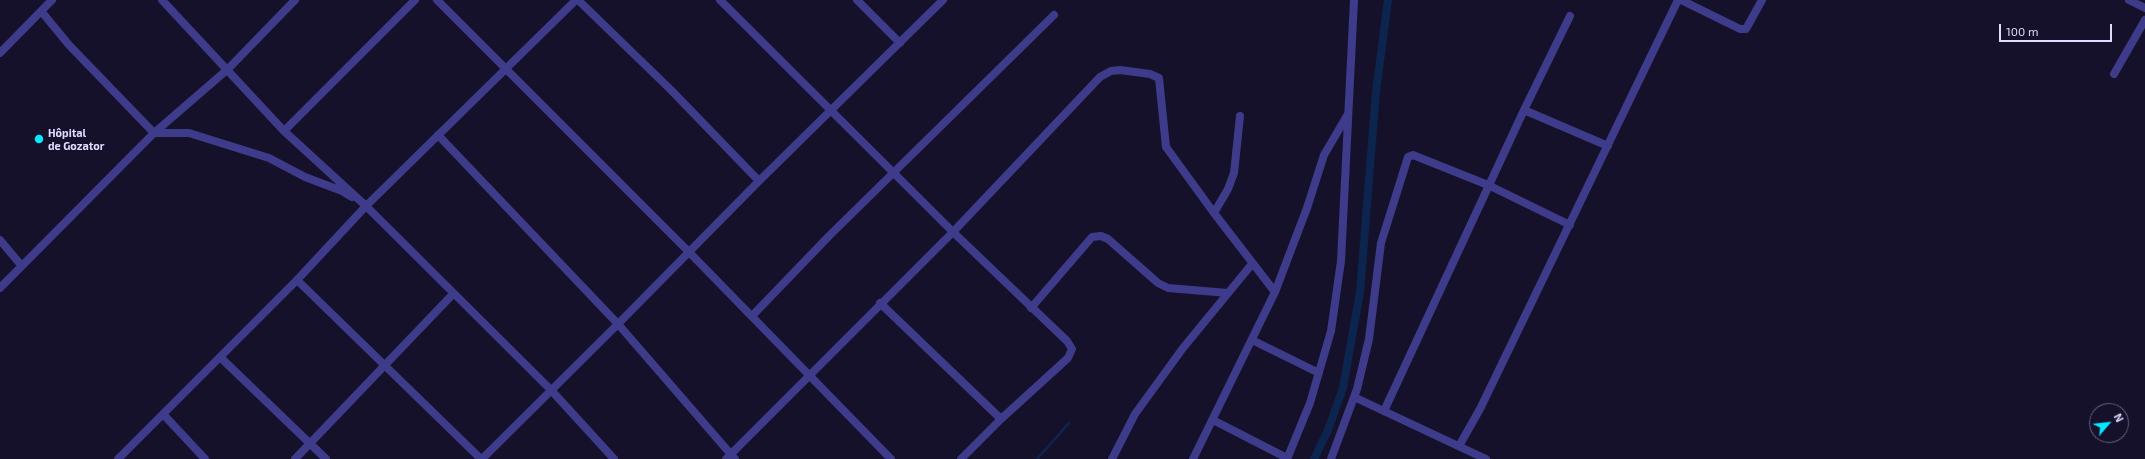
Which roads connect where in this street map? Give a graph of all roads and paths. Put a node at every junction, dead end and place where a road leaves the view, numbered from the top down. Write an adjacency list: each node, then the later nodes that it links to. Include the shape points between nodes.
1 (52, 0): 15 (street)
2 (162, 0): 22 (street)
3 (295, 0): 22 (street)
4 (415, 0): 28 (street)
5 (437, 0): 21 (street)
6 (577, 0): 21 (street); 33 (street)
7 (720, 0): 25 (street)
8 (857, 0): 19 (street)
9 (943, 0): 19 (street)
10 (1354, 0): 26 (street)
11 (1680, 0): 12 (street, via 1740,29 1746,29); 31 (street)
12 (1762, 0)
13 (2129, 0): 14 (street)
14 (2145, 8)
15 (41, 11): 20 (street); 29 (street, via 69,45)
16 (1054, 15): 32 (street)
17 (1570, 16): 24 (street)
18 (2145, 20): 23 (street)
19 (900, 43): 25 (street)
20 (1, 49)
21 (505, 68): 30 (street); 40 (street)
22 (228, 69): 28 (street); 29 (street)
23 (2114, 74)
24 (1524, 110): 31 (street); 34 (street)
25 (832, 111): 32 (street); 33 (street)
26 (1349, 113): 45 (street, via 1324,155); 55 (street, via 1341,261 1331,331)
27 (1240, 116): 36 (street, via 1234,173)
28 (284, 131): 35 (street)
29 (154, 134): 35 (street, via 189,133 269,158 305,177 342,191); 42 (street)
30 (438, 135): 35 (street); 51 (street)
31 (1608, 146): 37 (street)
32 (893, 173): 38 (street); 50 (street)
33 (759, 180): 40 (street)
34 (1488, 185): 37 (street); 58 (street, via 1413,155 1408,157 1381,243 1369,339); 59 (street)
35 (366, 206): 43 (street); 47 (street)
36 (1214, 213): 38 (street, via 1166,147 1159,78 1150,74 1120,70 1111,71 1100,77); 41 (street)
37 (1570, 225): 64 (street, via 1480,409)
38 (953, 232): 48 (street); 49 (street)
39 (0, 240): 42 (street)
40 (688, 251): 50 (street); 51 (street)
41 (1252, 264): 45 (street); 46 (street)
42 (22, 265): 44 (street)
43 (296, 280): 53 (street); 54 (street)
44 (0, 288)
45 (1275, 292): 52 (street)
46 (1228, 293): 49 (street, via 1168,288 1158,283 1102,236 1092,237); 74 (street, via 1183,348 1135,414)
47 (453, 294): 54 (street); 57 (street)
48 (880, 303): 56 (street); 61 (street)
49 (1031, 308): 61 (street, via 1067,341 1072,349 1068,358)
50 (752, 316): 56 (street)
51 (618, 324): 57 (street); 65 (street)
52 (1252, 340): 55 (street); 62 (street)
53 (220, 356): 60 (street); 63 (street)
54 (384, 365): 63 (street); 70 (street)
55 (1319, 372): 76 (street, via 1310,403)
56 (810, 375): 65 (street); 72 (street)
57 (551, 390): 70 (street); 71 (street)
58 (1354, 397): 59 (street); 77 (street)
59 (1384, 411): 64 (street)
60 (163, 414): 66 (street); 67 (street)
61 (1000, 420): 73 (street)
62 (1213, 420): 75 (street); 76 (street)
63 (310, 444): 68 (street); 69 (street)
64 (1459, 446): 78 (street)
65 (730, 457)
66 (118, 459)
67 (205, 459)
68 (295, 459)
69 (326, 459)
70 (481, 459)
71 (614, 459)
72 (891, 459)
73 (961, 459)
74 (1112, 459)
75 (1193, 459)
76 (1287, 459)
77 (1331, 459)
78 (1486, 459)

